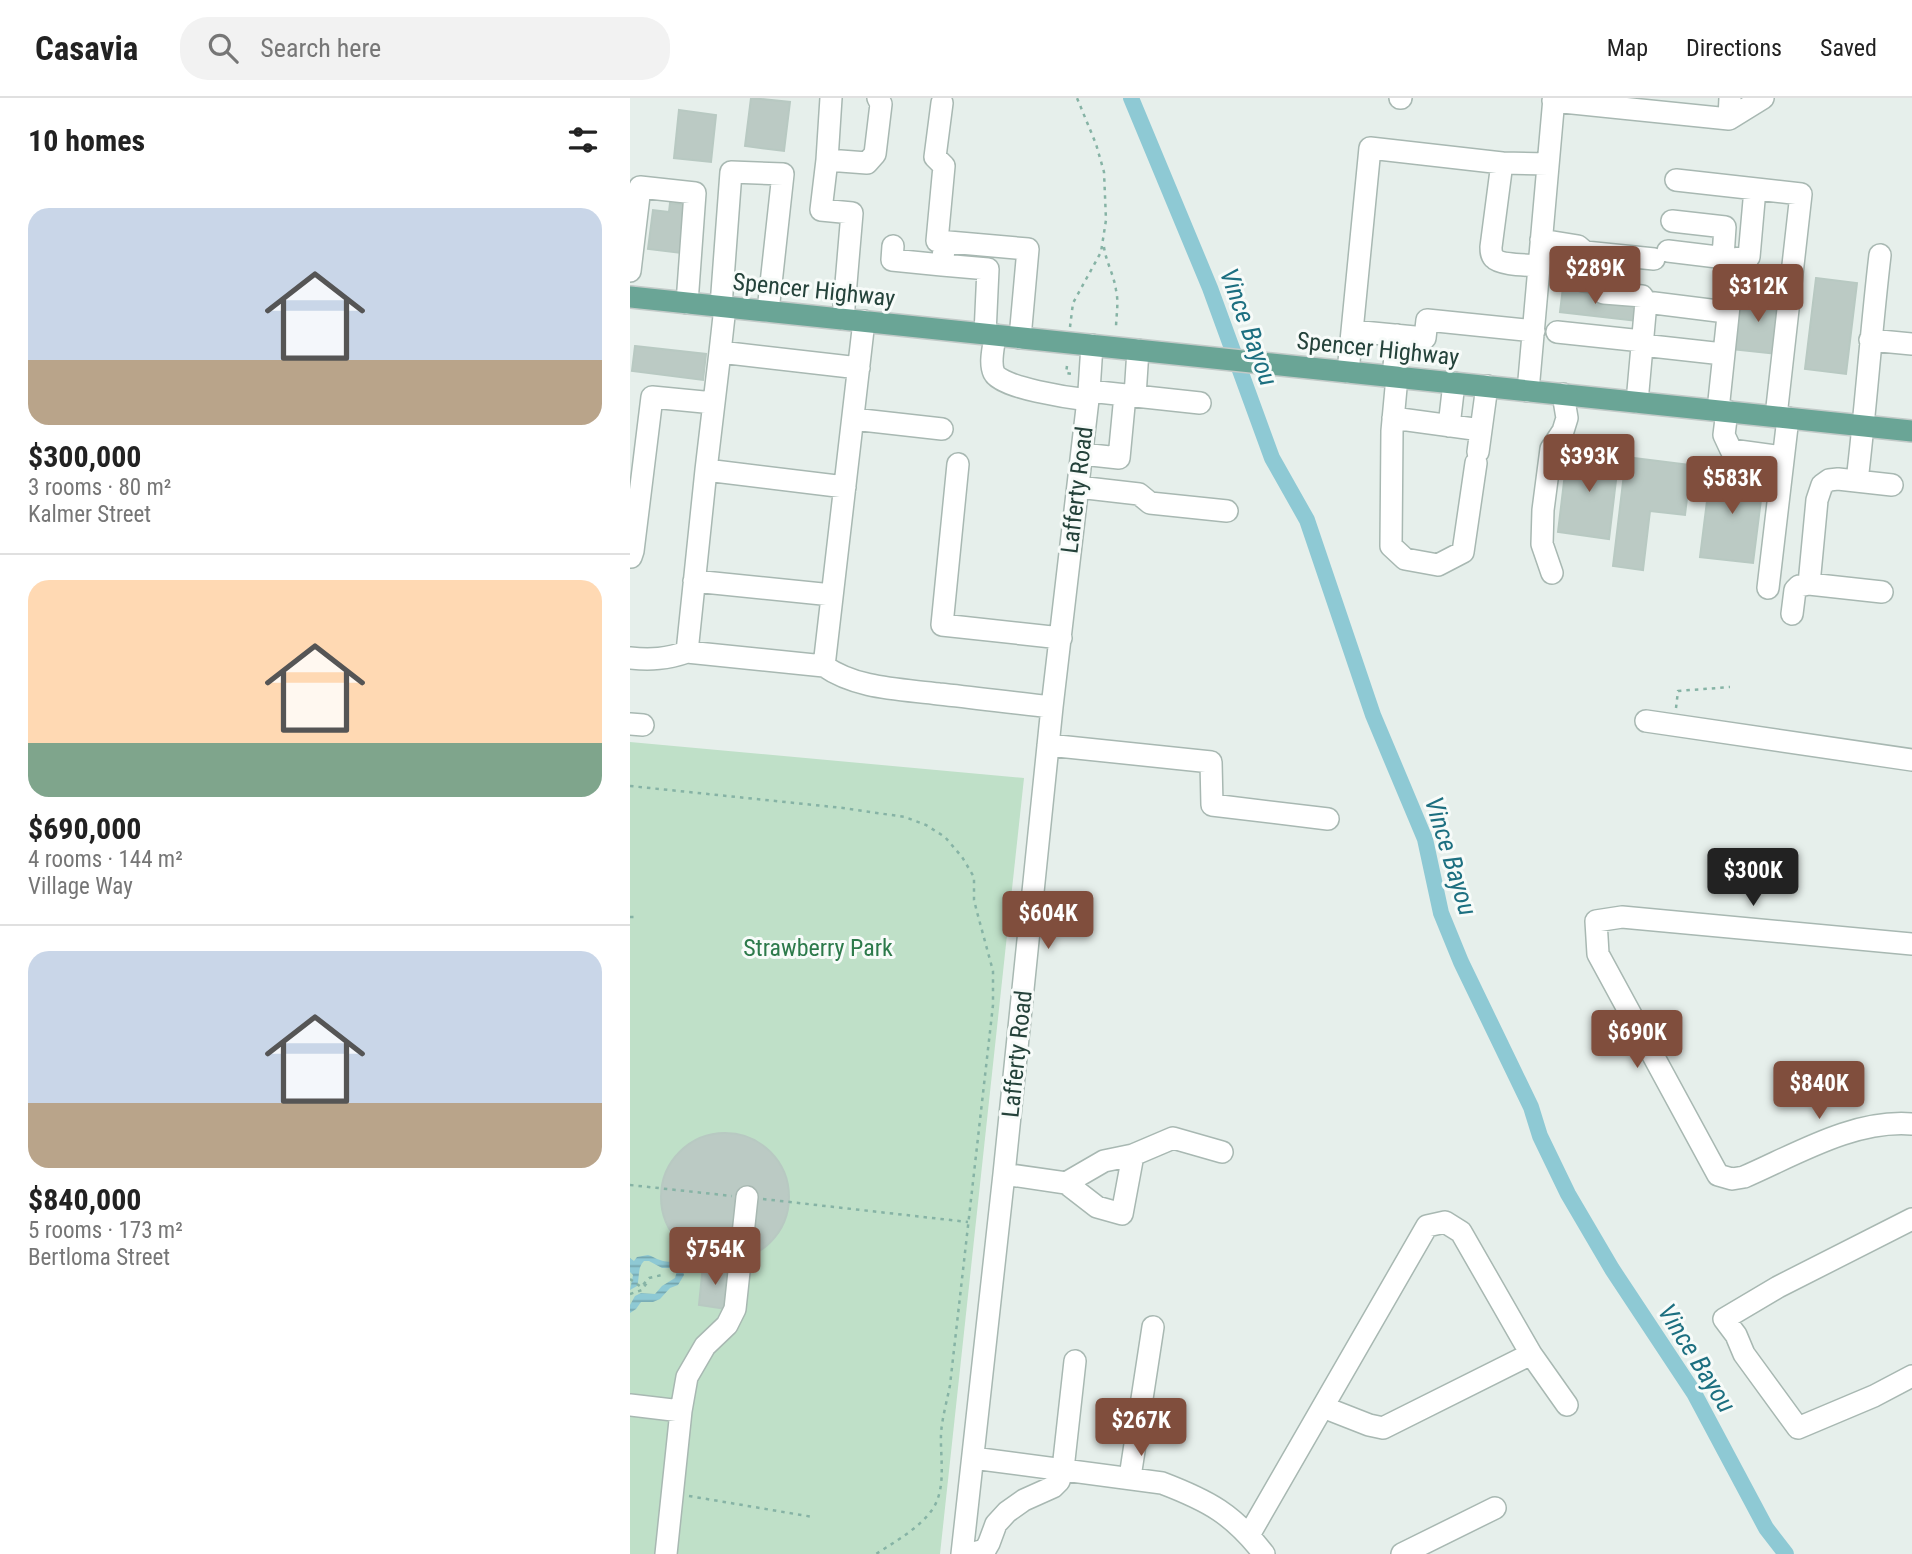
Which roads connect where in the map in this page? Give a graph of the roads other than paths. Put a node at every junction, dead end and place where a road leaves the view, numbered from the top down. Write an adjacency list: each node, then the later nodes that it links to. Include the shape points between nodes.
1 (831, 98): 7 (street)
2 (878, 98): 7 (street, via 875,154 867,163)
3 (1763, 98): 6 (street)
4 (1554, 100): 6 (street); 9 (street)
5 (942, 103): 16 (street, via 935,157 944,166 937,241)
6 (1730, 109)
7 (827, 160): 30 (street, via 821,210 852,213)
8 (1502, 163): 9 (street); 22 (street, via 1492,255 1501,262); 32 (street, via 1370,148)
9 (1548, 164): 15 (street)
10 (1676, 180): 12 (street)
11 (635, 182): 14 (street); 26 (street, via 695,193)
12 (1755, 189): 20 (street, via 1749,257); 58 (street, via 1801,194)
13 (1672, 221): 20 (street, via 1725,227)
14 (632, 240): 23 (street)
15 (1541, 240): 18 (street, via 1578,246); 22 (street)
16 (945, 242): 21 (street); 37 (street, via 1028,249)
17 (893, 246): 21 (street, via 892,260)
18 (1585, 252): 20 (street); 25 (street, via 1583,281 1597,282 1604,293 1642,296)
19 (1880, 255): 38 (street)
20 (1729, 258): 57 (street)
21 (942, 265): 35 (street, via 988,269)
22 (1539, 266): 33 (street)
23 (630, 271)
24 (630, 297): 26 (main road, Spencer Highway)
25 (1646, 302): 29 (street); 39 (street)
26 (687, 303): 27 (main road, Spencer Highway)
27 (723, 307): 28 (main road, Spencer Highway); 28 (street, via 731,172 783,174); 43 (street)
28 (768, 311): 30 (main road, Spencer Highway)
29 (1718, 311)
30 (843, 319): 31 (main road, Spencer Highway)
31 (864, 321): 35 (main road, Spencer Highway); 45 (street)
32 (1352, 331): 36 (street); 46 (street)
33 (1534, 331): 36 (street, via 1427,320 1425,338); 50 (street)
34 (1557, 332): 39 (street)
35 (990, 335): 37 (main road, Spencer Highway); 53 (street, via 998,379 1057,396)
36 (1397, 335): 47 (street)
37 (1020, 338): 41 (main road, Spencer Highway)
38 (1870, 340): 40 (street); 61 (street)
39 (1642, 343): 44 (street); 54 (street)
40 (1912, 344)
41 (1092, 345): 42 (main road, Spencer Highway); 53 (street, Lafferty Road)
42 (1138, 350): 46 (main road, Spencer Highway); 52 (street)
43 (720, 352): 45 (street); 55 (street)
44 (1714, 353)
45 (859, 369): 60 (street)
46 (1348, 372): 47 (main road, Spencer Highway)
47 (1395, 377): 48 (main road, Spencer Highway); 59 (street)
48 (1454, 383): 49 (main road, Spencer Highway); 62 (street)
49 (1487, 386): 50 (main road, Spencer Highway); 64 (street)
50 (1528, 391): 51 (main road, Spencer Highway)
51 (1563, 394): 54 (main road, Spencer Highway); 76 (street, via 1567,418 1551,449 1543,521 1542,544)
52 (1130, 395): 53 (street); 56 (street); 66 (street, via 1119,458)
53 (1088, 396): 66 (street, Lafferty Road)
54 (1637, 402): 57 (main road, Spencer Highway)
55 (714, 403): 69 (street); 75 (street, via 652,397)
56 (1200, 403)
57 (1723, 411): 58 (main road, Spencer Highway); 67 (street, via 1724,435 1731,450)
58 (1782, 417): 61 (main road, Spencer Highway); 67 (street)
59 (1393, 418): 62 (street); 64 (street, via 1391,546 1405,559 1438,565 1464,552)
60 (853, 419): 63 (street); 72 (street)
61 (1864, 425): 65 (main road, Spencer Highway); 70 (street)
62 (1450, 426): 64 (street)
63 (942, 429)
64 (1481, 430)
65 (1912, 430)
66 (1082, 454): 73 (street, Lafferty Road)
67 (1783, 457): 79 (street)
68 (958, 464): 83 (street, via 942,625)
69 (706, 470): 72 (street); 77 (street)
70 (1857, 481): 71 (street); 78 (street, via 1838,479 1822,485)
71 (1892, 485)
72 (845, 487): 81 (street)
73 (1078, 487): 74 (street, via 1139,494 1150,503); 83 (street, Lafferty Road)
74 (1227, 512)
75 (631, 557)
76 (1552, 573)
77 (694, 581): 81 (street); 84 (street)
78 (1810, 584): 80 (street); 82 (street, via 1795,590)
79 (1768, 588)
80 (1882, 592)
81 (832, 595): 86 (street)
82 (1792, 614)
83 (1060, 638): 87 (street, Lafferty Road)
84 (687, 652): 85 (street, via 657,660); 86 (street)
85 (630, 658)
86 (824, 666): 87 (street, via 838,676 883,687)
87 (1052, 707): 89 (street, Lafferty Road)
88 (1646, 721): 90 (street)
89 (1048, 745): 91 (street, via 1211,762 1212,806); 96 (street, Lafferty Road)
90 (1912, 760)
91 (1328, 819)
92 (1912, 944): 93 (street, via 1622,917 1596,921 1598,954 1718,1175 1744,1177 1862,1128 1892,1122)
93 (1912, 1124)
94 (1222, 1152): 95 (street, via 1173,1138)
95 (1133, 1155): 97 (street, via 1104,1161); 97 (street, via 1122,1214 1097,1207)
96 (1004, 1174): 97 (street); 108 (street, Lafferty Road)
97 (1066, 1183)
98 (747, 1197): 107 (street, via 735,1309 687,1377)
99 (1912, 1219): 103 (street, via 1724,1319 1798,1428)
100 (1153, 1327): 110 (street)
101 (1531, 1354): 105 (street); 106 (street, via 1383,1428); 106 (street, via 1461,1232 1445,1222 1427,1226)
102 (1075, 1361): 109 (street)
103 (1912, 1376)
104 (630, 1405): 107 (street)
105 (1567, 1405)
106 (1323, 1407): 112 (street)
107 (681, 1411): 113 (street)
108 (973, 1458): 109 (street); 114 (street, Lafferty Road)
109 (1063, 1469): 110 (street); 115 (street, via 1053,1487 1007,1512 996,1524 985,1550)
110 (1130, 1477): 112 (street, via 1192,1494 1223,1511)
111 (1496, 1508): 117 (street)
112 (1249, 1535): 116 (street)
113 (666, 1554)
114 (962, 1554)
115 (970, 1554)
116 (1264, 1554)
117 (1402, 1554)

